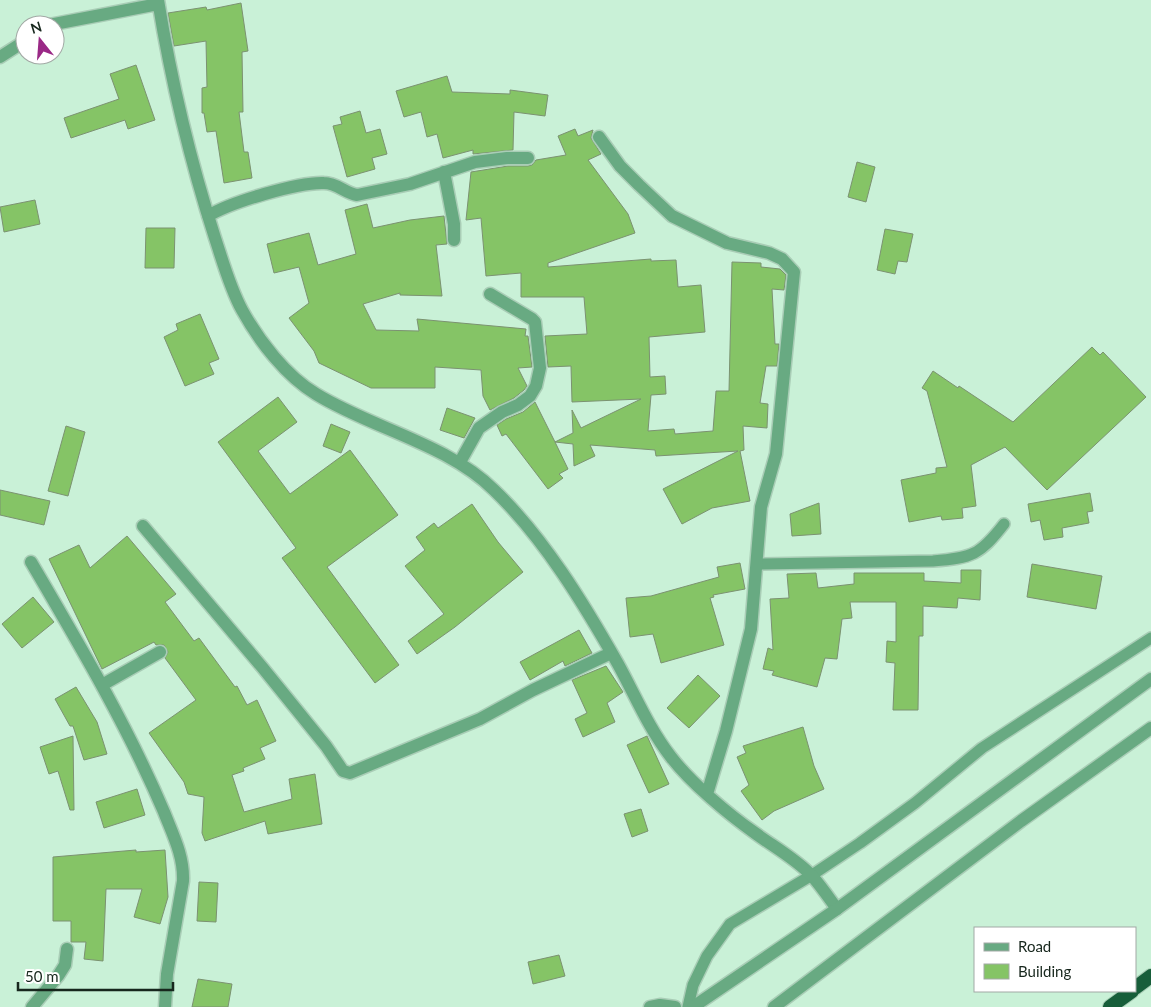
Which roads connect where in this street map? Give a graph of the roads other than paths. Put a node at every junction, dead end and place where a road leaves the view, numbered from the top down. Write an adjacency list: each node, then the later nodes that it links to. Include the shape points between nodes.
1 (158, 2): 2 (street); 8 (street, via 181,116)
2 (65, 22)
3 (15, 48): 4 (street)
4 (0, 58)
5 (599, 137): 15 (street, via 626,172 672,216 727,243 769,253 782,259 794,272 776,454 762,507)
6 (528, 158): 7 (street, via 489,160)
7 (444, 172): 8 (street, via 410,184 357,195 326,183 307,185 256,198); 9 (street)
8 (208, 216): 11 (street, via 242,311 284,369 318,396)
9 (454, 240)
10 (490, 294): 11 (street, via 535,322 540,368 530,396 479,428)
11 (460, 462): 18 (street, via 493,488 547,550)
12 (1004, 524): 15 (lane, via 983,549 955,559)
13 (144, 526): 18 (street, via 347,773 480,719)
14 (31, 562): 20 (street)
15 (757, 564): 22 (street, via 751,629)
16 (1151, 638): 23 (lane, via 982,748 915,803)
17 (160, 652): 20 (street)
18 (611, 653): 22 (street, via 671,757)
19 (1151, 678): 24 (street)
20 (102, 685): 30 (street, via 156,792 184,867)
21 (1151, 728): 35 (street)
22 (707, 794): 23 (street)
23 (812, 875): 24 (street); 33 (lane, via 730,924 707,956 693,985)
24 (837, 909): 34 (street)
25 (67, 949): 29 (street, via 65,966)
26 (1151, 976): 27 (highway)
27 (1136, 987)
28 (1131, 992): 36 (highway)
29 (32, 1007)
30 (165, 1007)
31 (650, 1007): 32 (street)
32 (674, 1007)
33 (688, 1007)
34 (693, 1007)
35 (774, 1007)
36 (1110, 1007)

